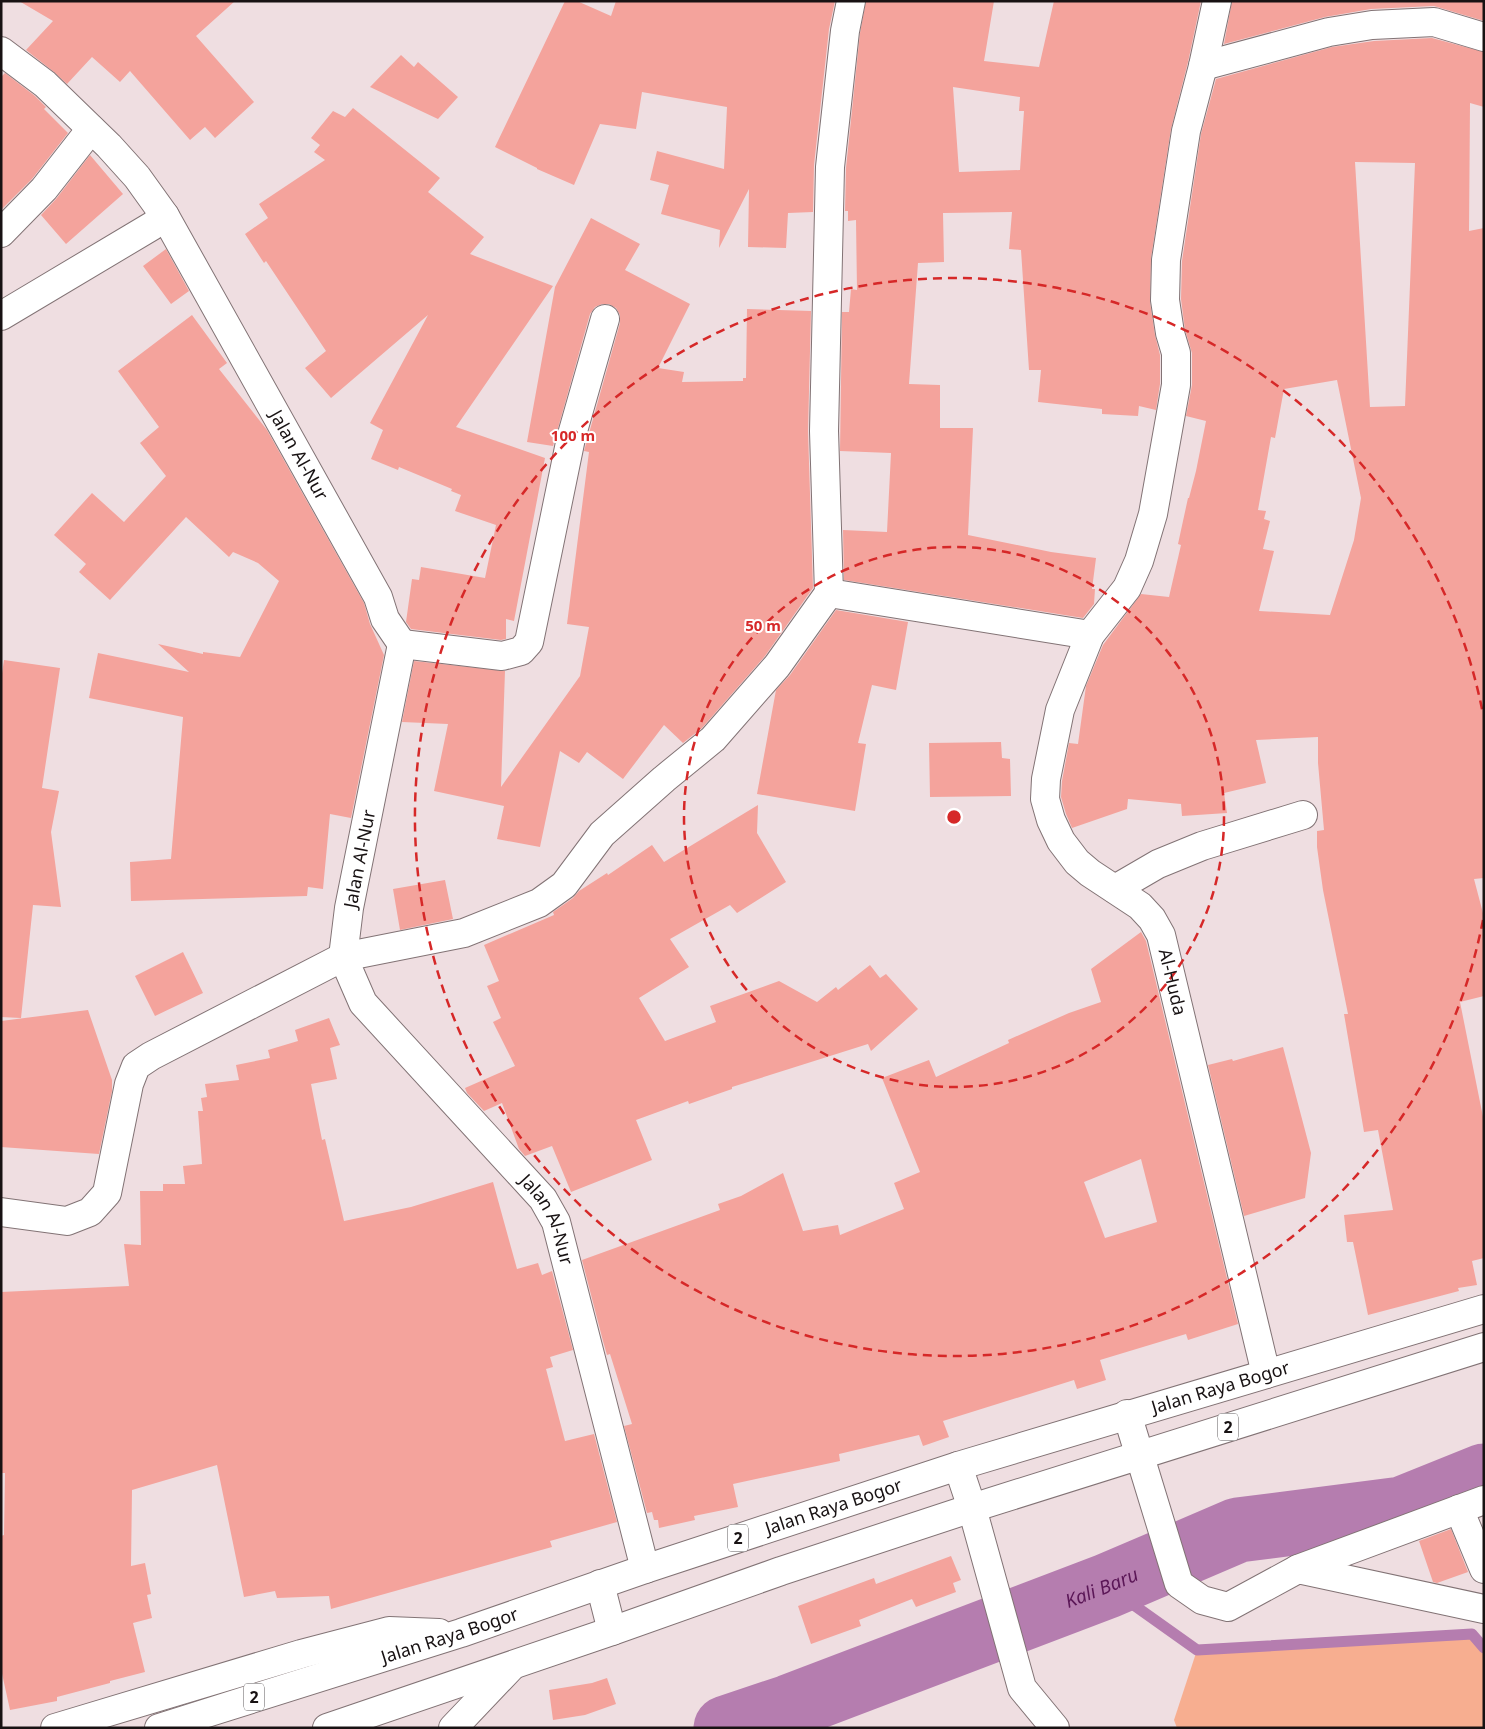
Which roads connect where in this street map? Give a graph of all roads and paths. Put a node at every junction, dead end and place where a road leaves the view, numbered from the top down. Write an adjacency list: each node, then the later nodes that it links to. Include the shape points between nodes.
1 (851, 1): 11 (main road, via 830,168 824,431)
2 (1217, 1): 5 (main road, Al-Huda)
3 (1484, 37): 5 (main road, via 1434,22 1372,25 1329,32)
4 (1, 51): 6 (main road, Jalan Al-Nur, via 45,84)
5 (1203, 66): 12 (main road, Al-Huda, via 1186,131 1166,260 1167,317 1177,370 1154,514 1140,561 1127,588)
6 (100, 137): 7 (main road, Jalan Al-Nur, via 137,177); 8 (main road)
7 (165, 216): 9 (main road); 13 (main road, Jalan Al-Nur, via 374,588 386,619)
8 (1, 233)
9 (1, 316)
10 (605, 319): 13 (main road, via 571,438 529,642 521,651 502,656)
11 (829, 593): 12 (main road); 16 (main road, via 778,666 713,739 602,834 564,885 539,903 464,933)
12 (1090, 635): 15 (main road, Al-Huda, via 1060,710 1045,799 1061,841 1077,862)
13 (402, 644): 16 (main road, Jalan Al-Nur, via 349,908)
14 (1303, 815): 15 (main road, via 1202,846 1158,864)
15 (1115, 889): 20 (main road, Al-Huda, via 1140,906 1161,935)
16 (343, 957): 17 (main road, via 136,1066 129,1084 107,1193 90,1212 67,1221); 26 (main road, Jalan Al-Nur, via 363,1003 543,1199 556,1222)
17 (1, 1212)
18 (1484, 1309): 20 (main road, Jalan Raya Bogor / 2)
19 (1484, 1347): 22 (main road, 2)
20 (1266, 1374): 21 (main road, Jalan Raya Bogor / 2)
21 (1127, 1414): 22 (main road); 23 (main road, Jalan Raya Bogor / 2)
22 (1139, 1455): 25 (main road, 2); 27 (main road, via 1179,1584 1202,1600 1228,1606)
23 (958, 1466): 25 (main road); 26 (main road, Jalan Raya Bogor / 2)
24 (1471, 1505): 27 (main road); 28 (main road)
25 (972, 1508): 31 (main road, 2); 38 (main road, via 1022,1688)
26 (645, 1569): 29 (main road, Jalan Raya Bogor / 2)
27 (1298, 1569): 30 (main road)
28 (1484, 1569)
29 (600, 1584): 31 (main road); 32 (main road, Jalan Raya Bogor / 2)
30 (1484, 1608)
31 (612, 1631): 33 (main road, 2)
32 (461, 1634): 34 (main road, via 389,1631); 35 (main road, Jalan Raya Bogor / 2)
33 (514, 1664): 36 (main road, 2); 37 (main road)
34 (55, 1728)
35 (159, 1728)
36 (328, 1728)
37 (453, 1728)
38 (1055, 1728)

